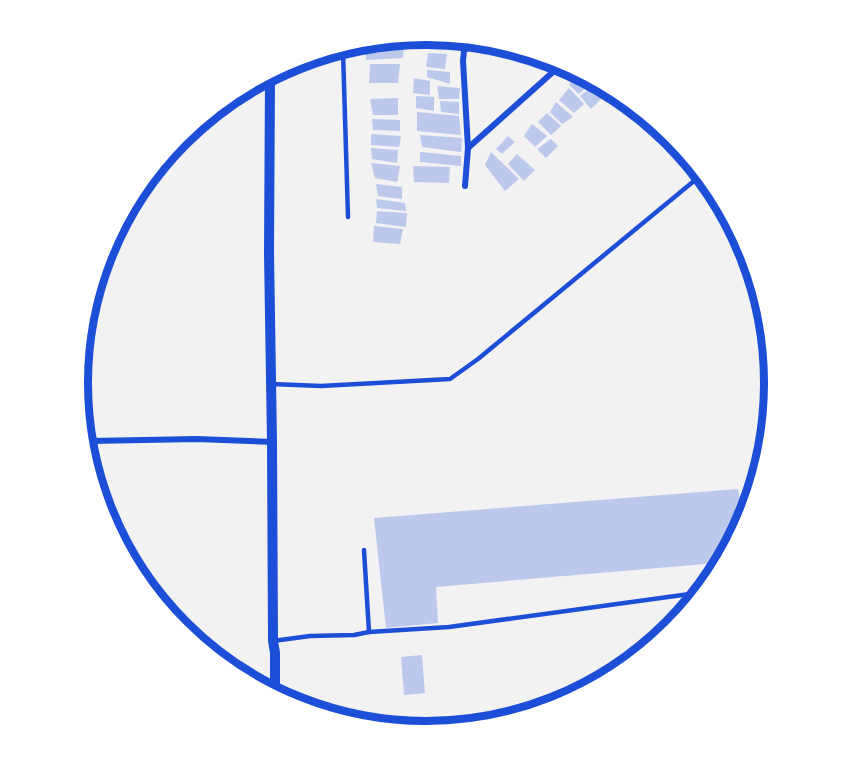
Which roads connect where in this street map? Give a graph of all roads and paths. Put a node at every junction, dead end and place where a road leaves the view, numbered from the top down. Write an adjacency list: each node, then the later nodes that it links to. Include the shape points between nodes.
1 (467, 48): 5 (street, via 463,61)
2 (343, 56): 8 (lane)
3 (555, 70): 5 (street)
4 (270, 84): 9 (street)
5 (468, 148): 7 (street)
6 (697, 180): 9 (lane, via 450,379 321,386)
7 (465, 186)
8 (348, 217)
9 (271, 384): 11 (street)
10 (94, 441): 11 (street)
11 (272, 442): 15 (street)
12 (364, 550): 14 (lane)
13 (690, 595): 14 (lane, via 449,627)
14 (369, 632): 15 (lane)
15 (273, 640): 16 (street)
16 (275, 685)

